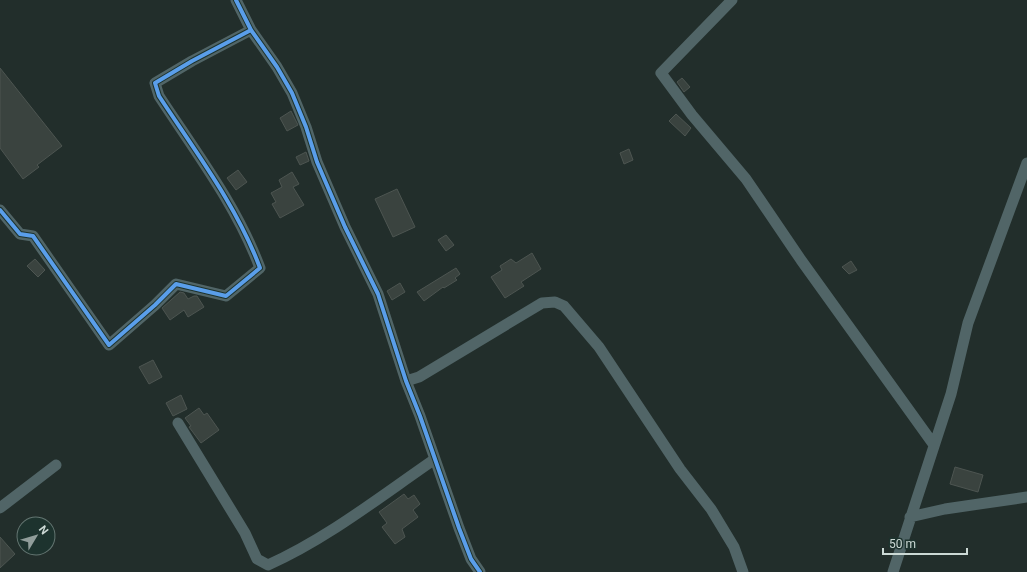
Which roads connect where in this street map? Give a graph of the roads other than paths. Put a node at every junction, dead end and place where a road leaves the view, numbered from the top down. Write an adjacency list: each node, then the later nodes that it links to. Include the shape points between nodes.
1 (236, 0): 3 (street)
2 (732, 0): 8 (street, via 661,72 692,115 746,179 800,260)
3 (251, 30): 5 (street, via 154,83 159,96 219,188 252,246 260,268 226,296 176,284 109,345 33,236 20,234); 6 (street, via 292,93 317,162 378,294)
4 (1027, 163): 8 (street, via 968,323 951,394)
5 (0, 210)
6 (406, 381): 9 (street); 15 (street, via 419,377 542,303 555,302 564,306 599,348 680,469 711,509 734,547)
7 (178, 423): 9 (street, via 245,533 257,559 268,565 291,555 355,515)
8 (934, 445): 13 (street)
9 (435, 459): 14 (street, via 471,559)
10 (56, 465): 12 (street)
11 (1027, 497): 13 (street)
12 (0, 508)
13 (910, 517): 16 (street)
14 (480, 572)
15 (744, 572)
16 (893, 572)

